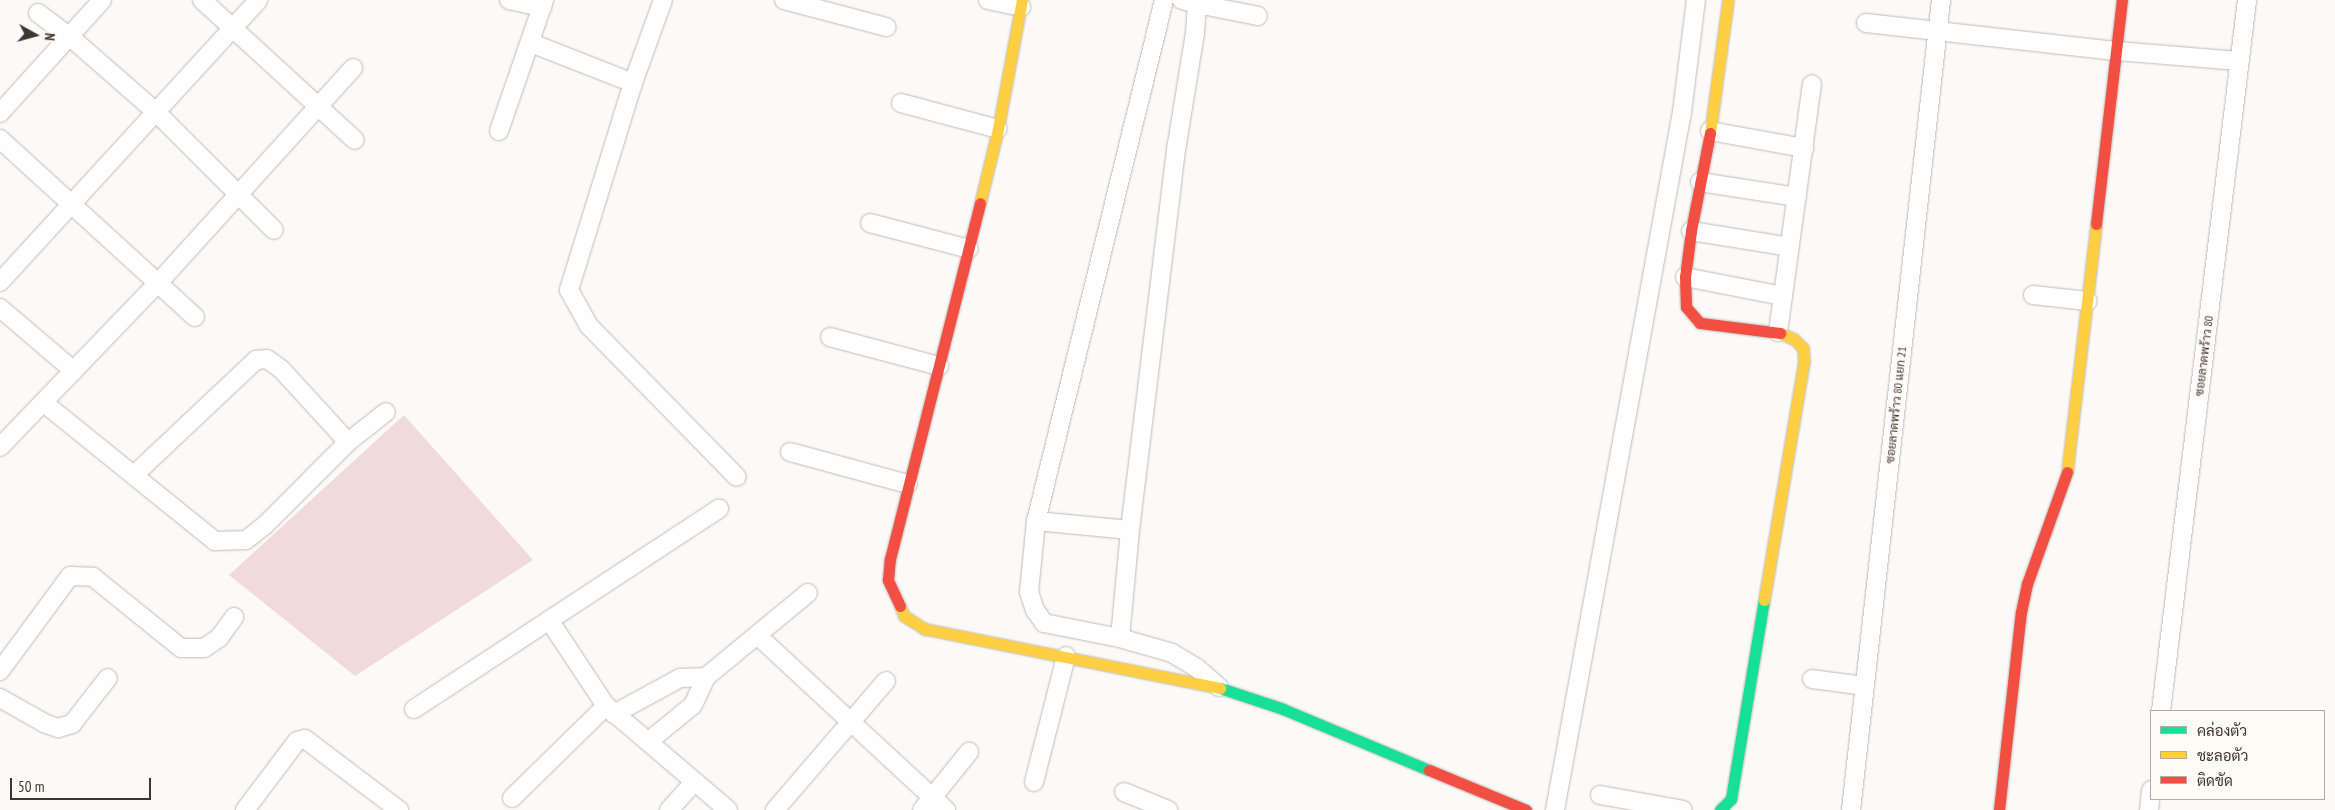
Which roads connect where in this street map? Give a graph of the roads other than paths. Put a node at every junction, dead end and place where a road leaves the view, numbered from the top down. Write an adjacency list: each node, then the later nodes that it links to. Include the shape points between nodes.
1 (102, 0): 23 (street)
2 (202, 0): 21 (street)
3 (258, 0): 21 (street)
4 (509, 0): 15 (street)
5 (663, 0): 28 (street)
6 (784, 0): 20 (street)
7 (988, 0): 16 (street)
8 (1164, 0): 70 (street)
9 (1696, 0): 106 (street, via 1682,112)
10 (1728, 0): 36 (street)
11 (1941, 0): 22 (street, ซอยลาดพร้าว 80 แยก 21)
12 (2122, 0): 25 (street)
13 (2247, 0): 26 (street, ซอยลาดพร้าว 80)
14 (1190, 2): 18 (street); 71 (street)
15 (543, 3): 24 (street)
16 (1021, 3): 34 (street)
17 (38, 13): 23 (street)
18 (1258, 16)
19 (1866, 23): 22 (street)
20 (886, 27)
21 (232, 28): 31 (street); 32 (street)
22 (1938, 31): 25 (street); 83 (street, ซอยลาดพร้าว 80 แยก 21)
23 (69, 36): 32 (street); 33 (street)
24 (531, 43): 28 (street); 35 (street)
25 (2117, 51): 26 (street); 54 (street)
26 (2239, 61): 88 (street, ซอยลาดพร้าว 80)
27 (353, 68): 31 (street)
28 (633, 83): 67 (street, via 569,290 589,326)
29 (1812, 84): 39 (street)
30 (901, 103): 34 (street)
31 (318, 106): 38 (street); 41 (street)
32 (155, 111): 41 (street); 43 (street)
33 (0, 113)
34 (998, 129): 48 (street)
35 (499, 131)
36 (1710, 131): 39 (street); 40 (street)
37 (0, 139): 43 (street)
38 (355, 140)
39 (1804, 148): 42 (street)
40 (1700, 182): 42 (street); 46 (street)
41 (240, 193): 45 (street); 51 (street)
42 (1797, 197): 47 (street)
43 (72, 203): 50 (street); 51 (street)
44 (870, 223): 48 (street)
45 (274, 230)
46 (1691, 231): 47 (street); 49 (street)
47 (1790, 247): 53 (street)
48 (969, 249): 59 (street)
49 (1685, 277): 53 (street); 57 (street, via 1686,307 1700,322)
50 (0, 282)
51 (159, 282): 56 (street); 60 (street)
52 (2033, 295): 54 (street)
53 (1783, 296): 57 (street)
54 (2088, 301): 110 (street, via 2065,481 2027,584 2021,612)
55 (0, 308): 60 (street)
56 (195, 317)
57 (1778, 332): 108 (street, via 1794,339 1803,348 1804,362 1731,799)
58 (830, 337): 59 (street)
59 (939, 366): 68 (street)
60 (74, 371): 61 (street)
61 (44, 403): 64 (street); 66 (street)
62 (386, 412): 63 (street)
63 (348, 442): 66 (street, via 246,540 215,541); 66 (street, via 281,369 267,359 256,360)
64 (0, 447)
65 (790, 452): 68 (street)
66 (134, 475)
67 (737, 477)
68 (908, 484): 77 (street, via 888,580 904,616 925,629)
69 (719, 509): 74 (street)
70 (1036, 521): 71 (street); 76 (street, via 1029,592 1044,623)
71 (1130, 530): 76 (street)
72 (808, 592): 75 (street)
73 (234, 617): 78 (street, via 219,638 204,648 181,648 94,577 70,576)
74 (549, 620): 86 (street); 87 (street)
75 (757, 635): 79 (street); 89 (street)
76 (1120, 638): 84 (street, via 1172,653 1197,668)
77 (1066, 656): 84 (street); 92 (street)
78 (0, 671)
79 (706, 677): 87 (street, via 680,678); 90 (street, via 693,705)
80 (108, 678): 85 (street, via 72,724 58,728 44,724)
81 (1812, 679): 83 (street)
82 (886, 681): 89 (street)
83 (1865, 686): 109 (street, ซอยลาดพร้าว 80 แยก 21)
84 (1219, 688): 105 (street, via 1283,709)
85 (0, 698)
86 (414, 709)
87 (610, 710): 90 (street); 96 (street)
88 (2161, 710)
89 (849, 723): 97 (street); 102 (street)
90 (649, 741): 93 (street)
91 (969, 752): 97 (street)
92 (1034, 782)
93 (693, 783): 100 (street); 101 (street)
94 (1124, 792): 104 (street)
95 (1600, 794): 107 (street)
96 (512, 798)
97 (927, 804): 103 (street)
98 (244, 810): 99 (street, via 297,741 305,738)
99 (398, 810)
100 (669, 810)
101 (728, 810)
102 (775, 810)
103 (946, 810)
104 (1168, 810)
105 (1526, 810)
106 (1555, 810)
107 (1683, 810)
108 (1720, 810)
109 (1851, 810)
110 (1999, 810)

